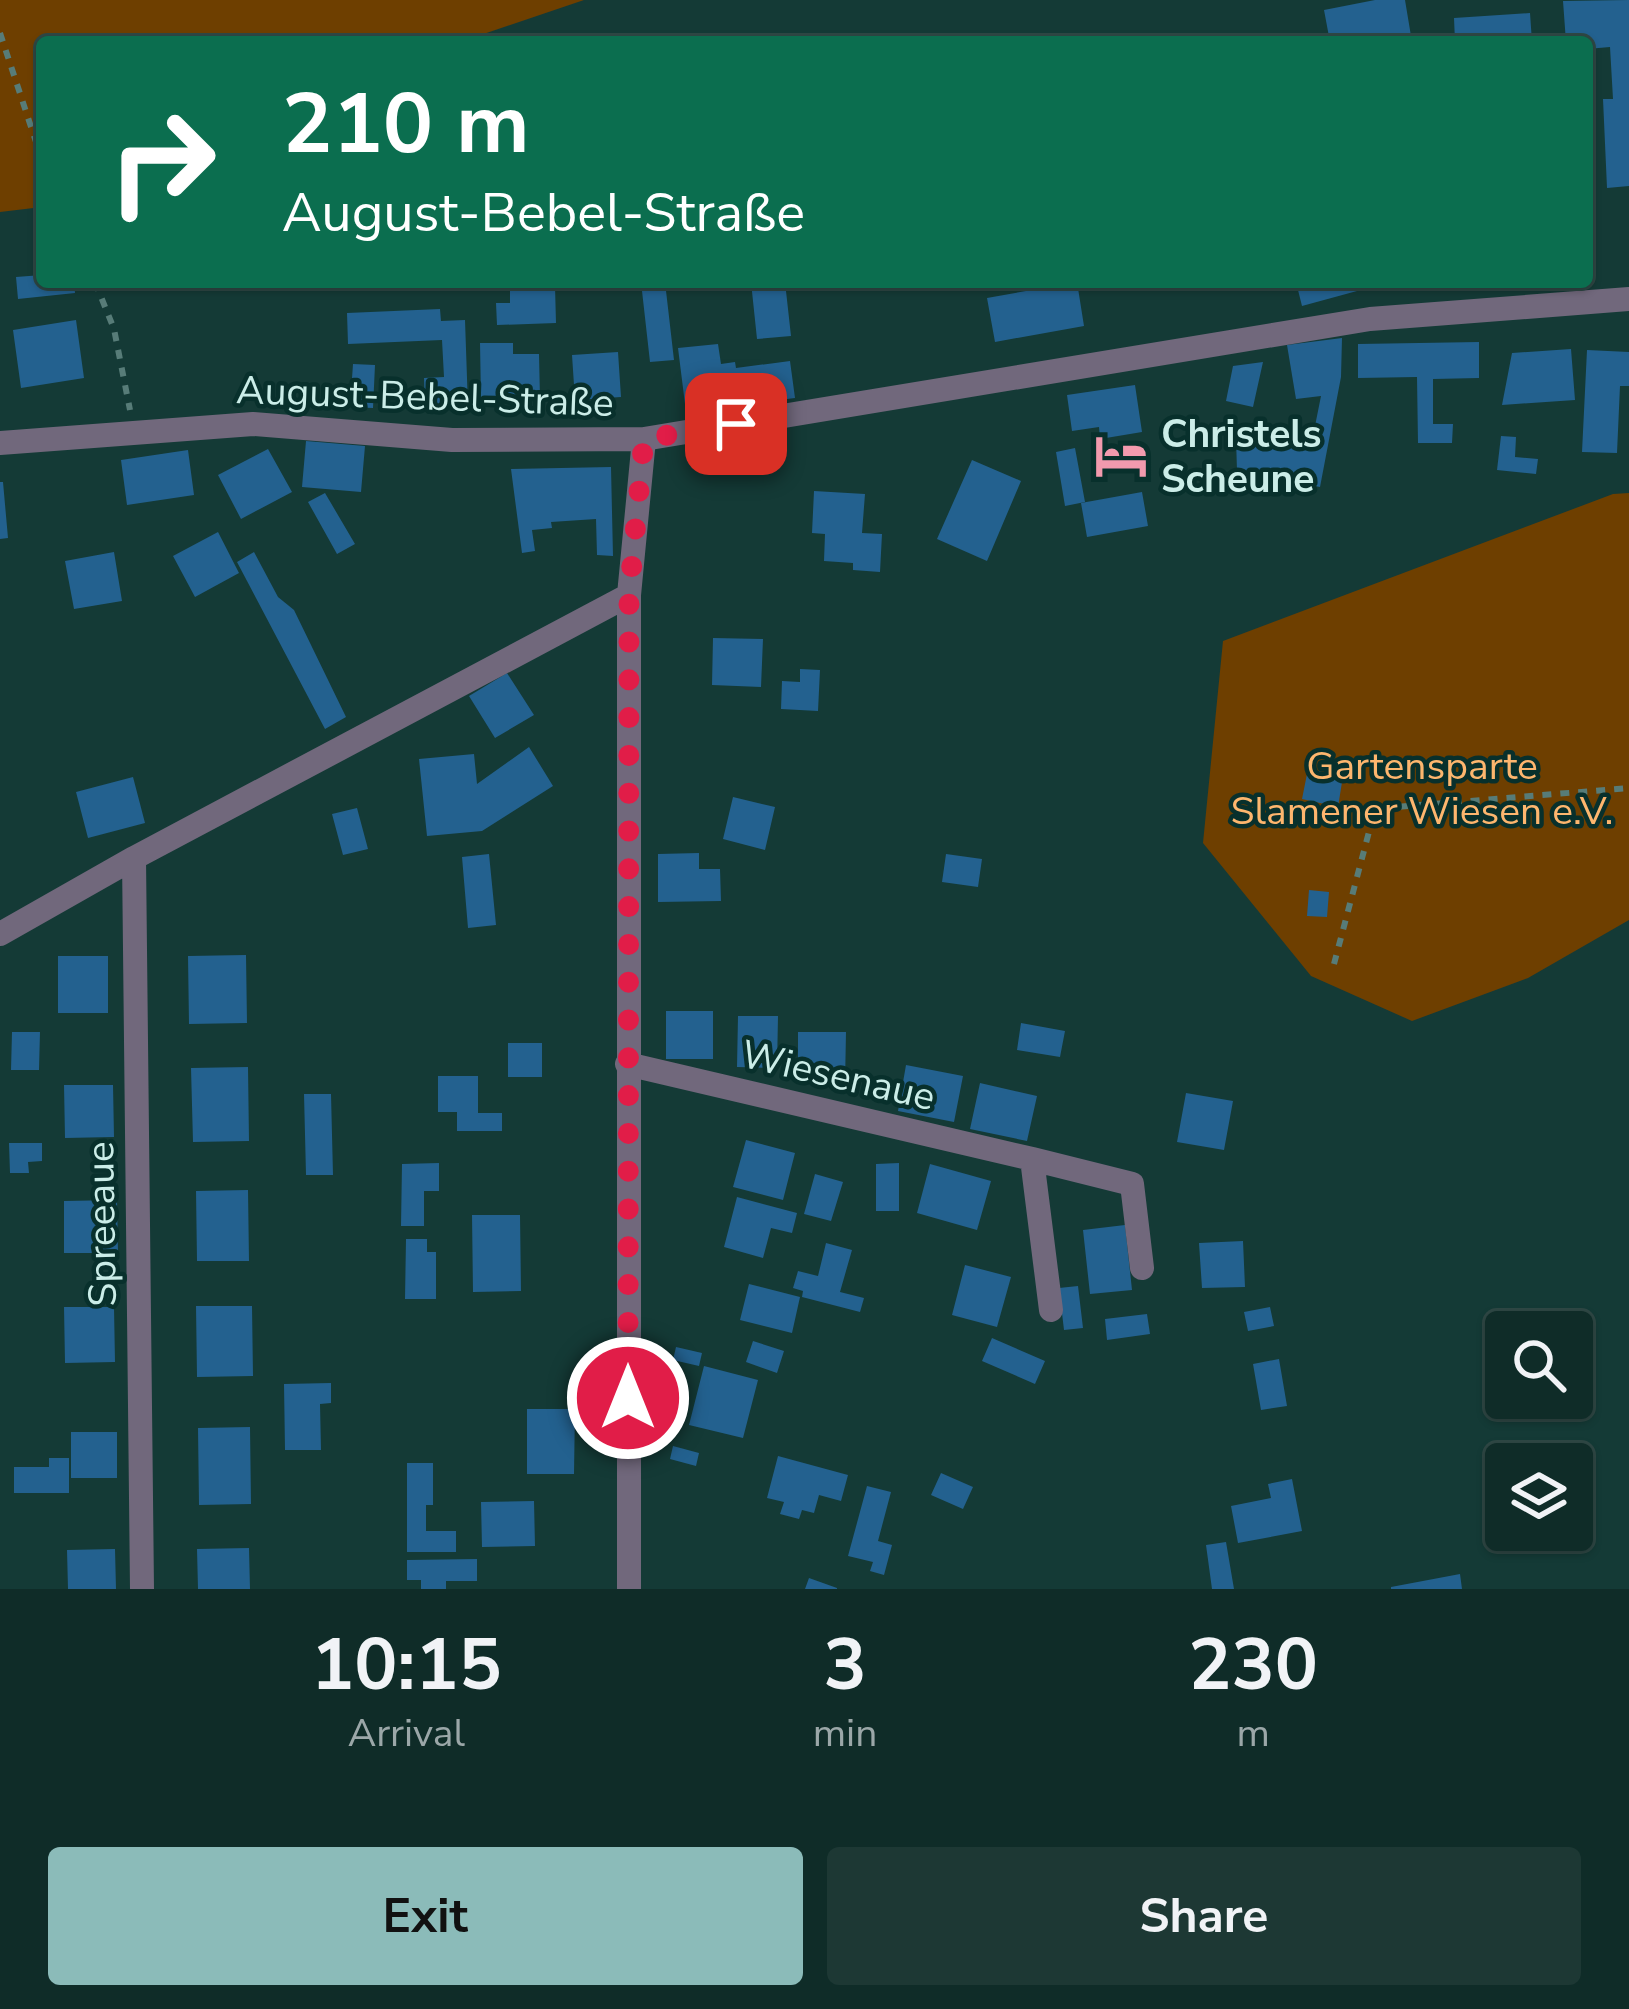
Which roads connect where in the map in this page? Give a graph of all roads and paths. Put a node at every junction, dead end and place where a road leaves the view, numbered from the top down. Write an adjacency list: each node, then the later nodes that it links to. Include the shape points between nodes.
1 (0, 33): 2 (path)
2 (36, 142)
3 (97, 288): 5 (path)
4 (1629, 299): 6 (street, August-Bebel-Straße, via 1370,320)
5 (133, 431): 6 (street, August-Bebel-Straße, via 253,424 452,440); 7 (street, August-Bebel-Straße)
6 (644, 439): 8 (street)
7 (0, 443)
8 (629, 595): 10 (street); 13 (street)
9 (1629, 788): 12 (path, via 1384,808 1370,828)
10 (134, 858): 11 (street); 17 (street, Spreeaue)
11 (0, 934)
12 (1334, 964)
13 (627, 1064): 14 (street, Wiesenaue); 18 (street)
14 (1032, 1159): 15 (street, Wiesenaue, via 1132,1184); 16 (street)
15 (1142, 1268)
16 (1051, 1310)
17 (142, 1589)
18 (629, 1589)

